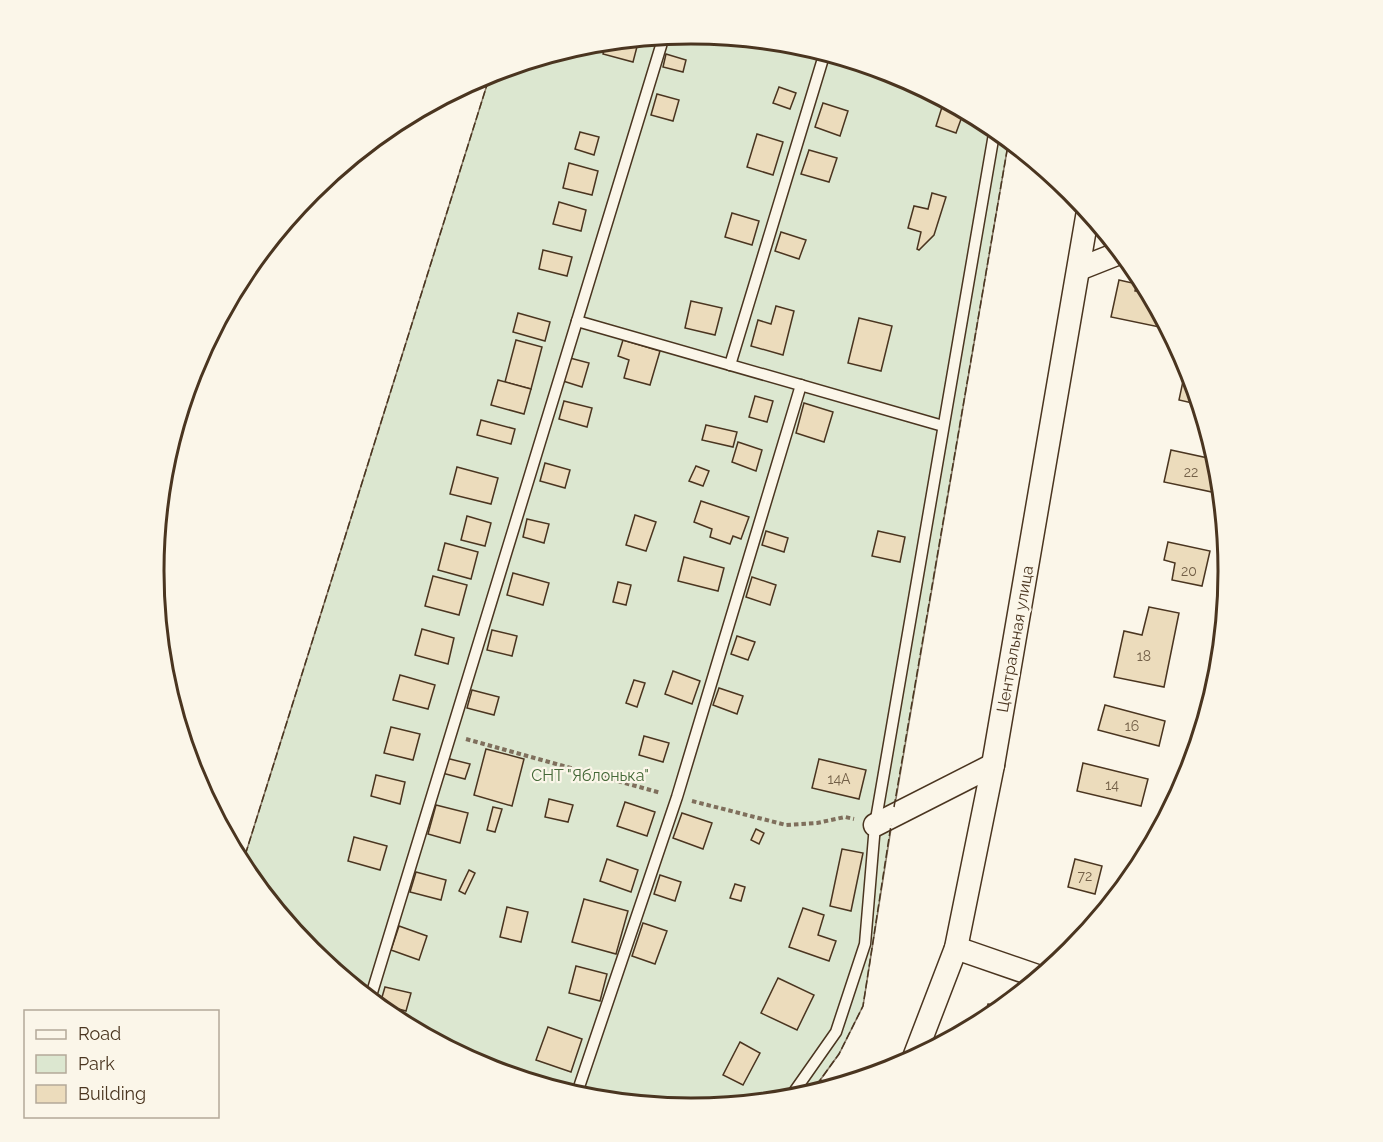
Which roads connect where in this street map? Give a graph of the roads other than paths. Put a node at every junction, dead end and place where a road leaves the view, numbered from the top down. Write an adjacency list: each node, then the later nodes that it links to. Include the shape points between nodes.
1 (661, 45): 7 (lane)
2 (823, 60): 8 (lane)
3 (993, 138): 10 (lane)
4 (1086, 221): 6 (street, Центральная улица)
5 (1114, 255): 6 (street)
6 (1079, 269): 11 (street, Центральная улица)
7 (577, 321): 8 (lane); 15 (lane)
8 (730, 365): 9 (lane)
9 (801, 385): 10 (lane); 17 (lane, via 677,797)
10 (943, 426): 12 (lane)
11 (993, 765): 12 (street); 13 (street, Центральная улица)
12 (875, 825): 18 (lane, via 865,944 836,1032)
13 (956, 948): 14 (street); 16 (street, Центральная улица)
14 (1031, 974)
15 (372, 991)
16 (918, 1047)
17 (579, 1086)
18 (797, 1087)

